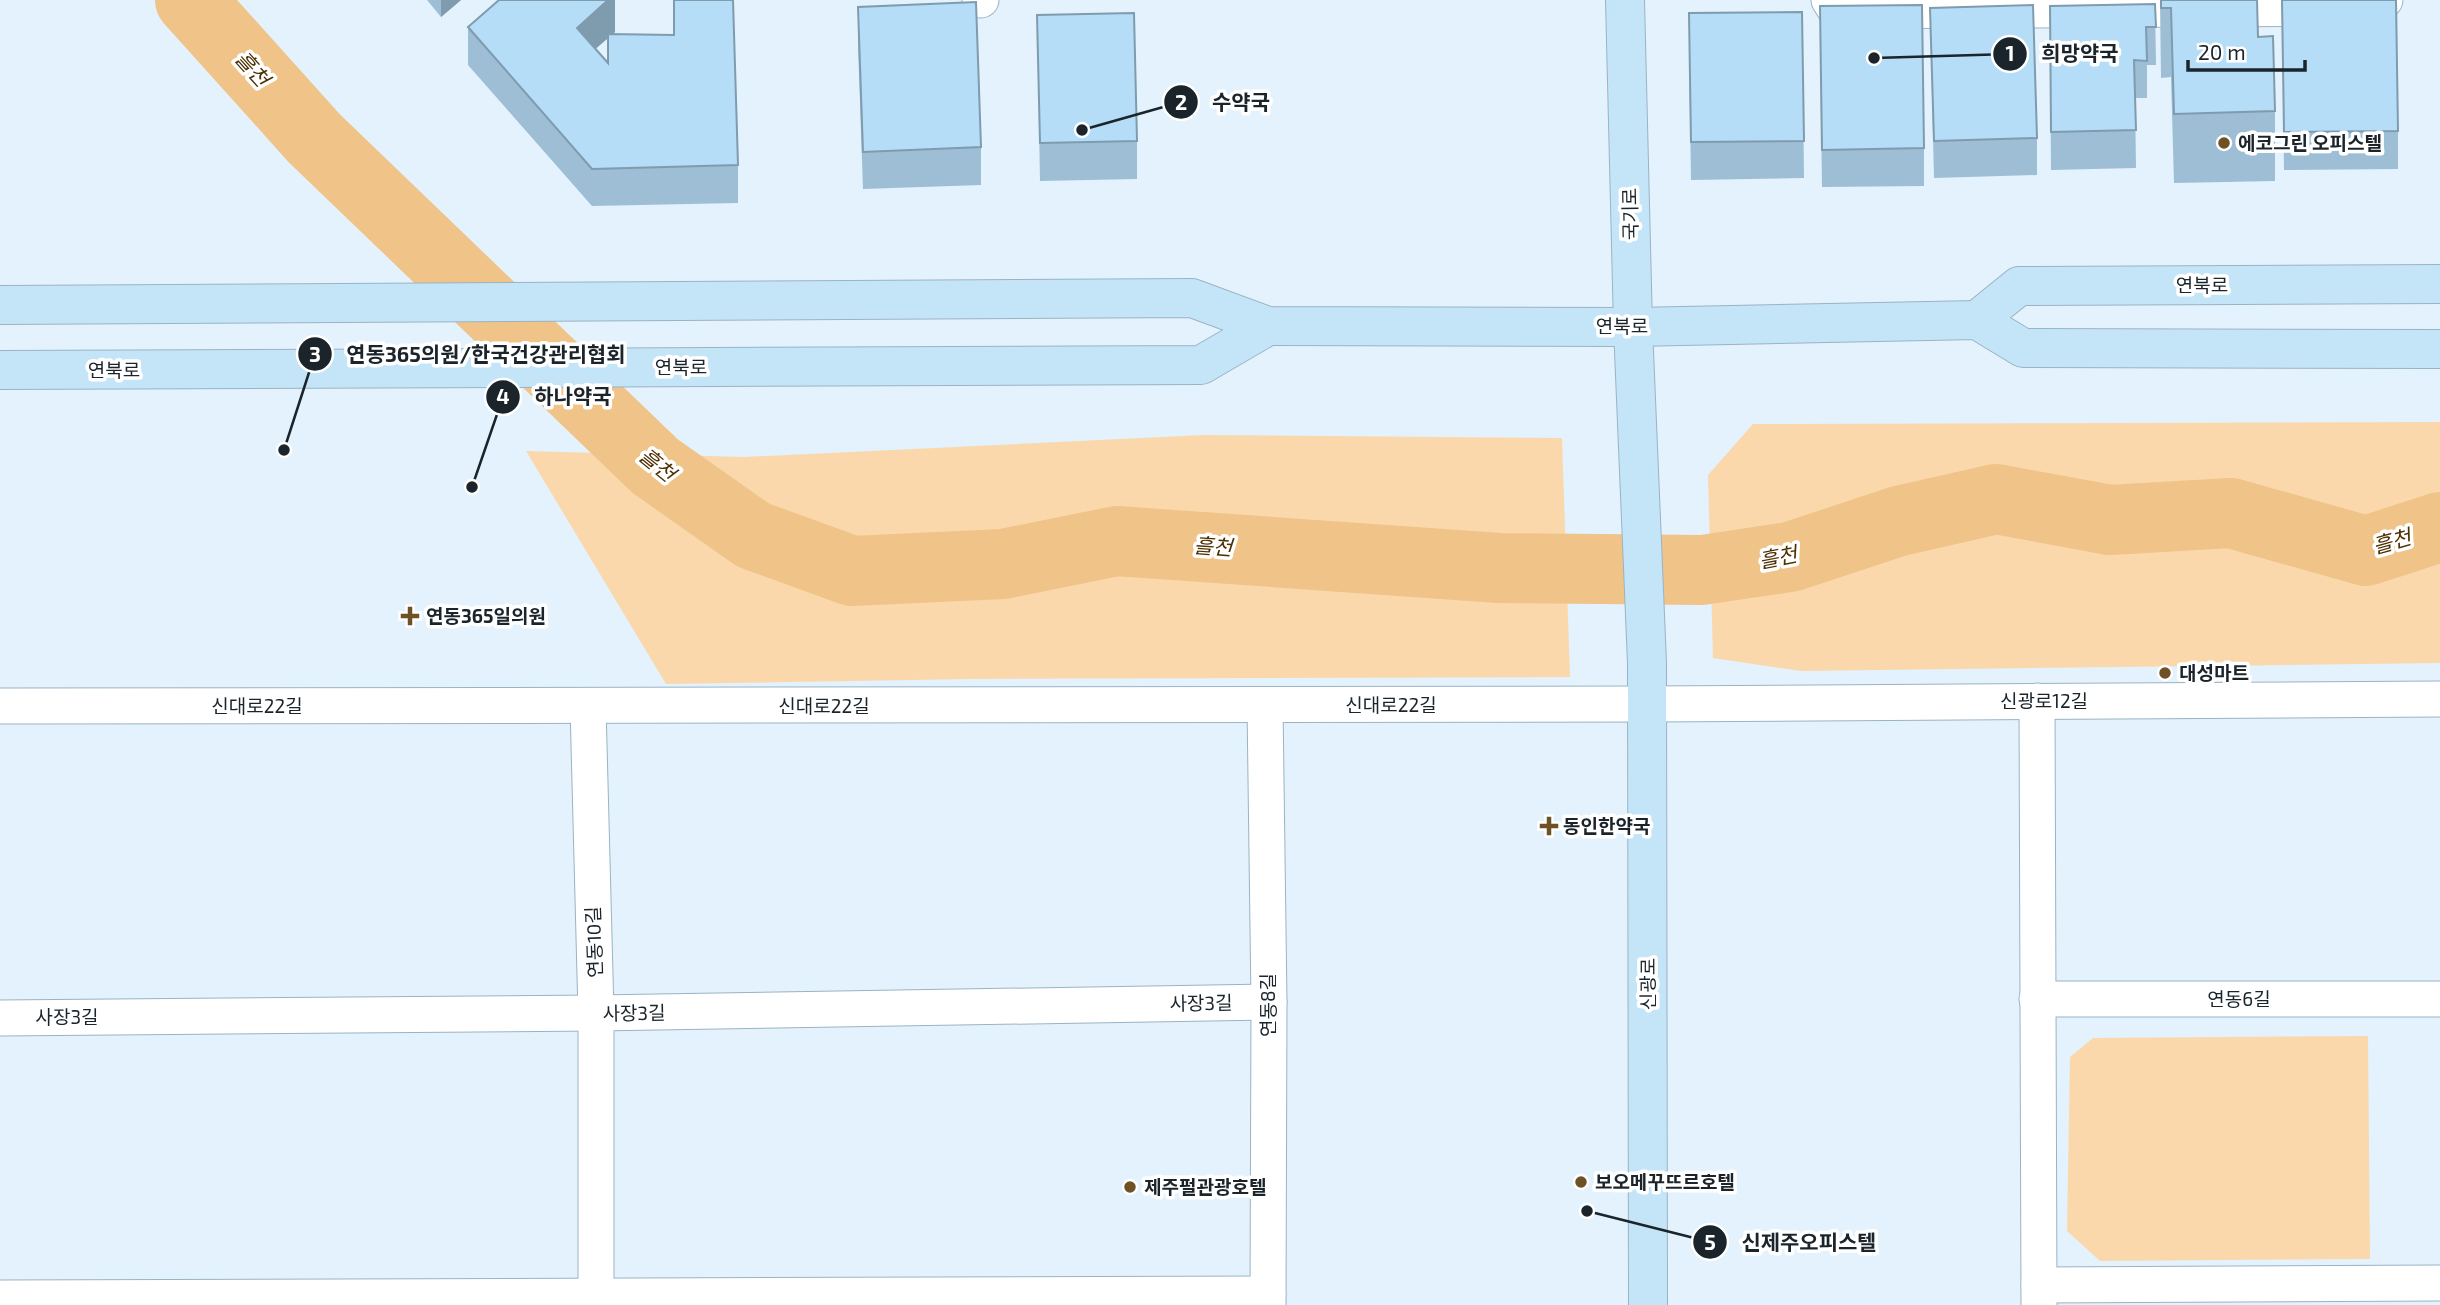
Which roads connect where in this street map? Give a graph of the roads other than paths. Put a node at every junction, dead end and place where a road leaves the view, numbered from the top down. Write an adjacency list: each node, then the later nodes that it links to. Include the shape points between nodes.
1 (1625, 0): 8 (main road, 국기로)
2 (1829, 0): 3 (street, via 1836,11 2363,8)
3 (2385, 0)
4 (2440, 284): 6 (main road, 연북로, via 2019,286)
5 (0, 305): 7 (main road, 연북로, via 1192,298)
6 (1977, 320): 8 (main road, 연북로); 9 (main road, via 2023,348)
7 (1268, 326): 8 (main road, 연북로); 10 (main road, 연북로, via 1201,365)
8 (1633, 327): 11 (main road, 국기로)
9 (2440, 349)
10 (0, 370)
11 (1647, 663): 14 (main road, 신광로)
12 (2440, 699): 13 (street, 신광로12길)
13 (2037, 701): 14 (street, 신광로12길); 18 (street)
14 (1647, 704): 15 (street, 신대로22길); 28 (main road, 신광로)
15 (1265, 705): 17 (street, 신대로22길); 20 (street, 연동8길)
16 (0, 706): 17 (street, 신대로22길)
17 (587, 706): 21 (street, 연동10길)
18 (2038, 999): 19 (street, 연동6길); 24 (street)
19 (2440, 999)
20 (1269, 1002): 21 (street, 사장3길); 26 (street, 연동8길)
21 (596, 1013): 22 (street, 사장3길); 27 (street, 연동10길)
22 (0, 1018)
23 (2440, 1283): 24 (street)
24 (2039, 1295)
25 (0, 1298): 27 (street)
26 (1268, 1300): 27 (street)
27 (596, 1301)
28 (1648, 1305)

